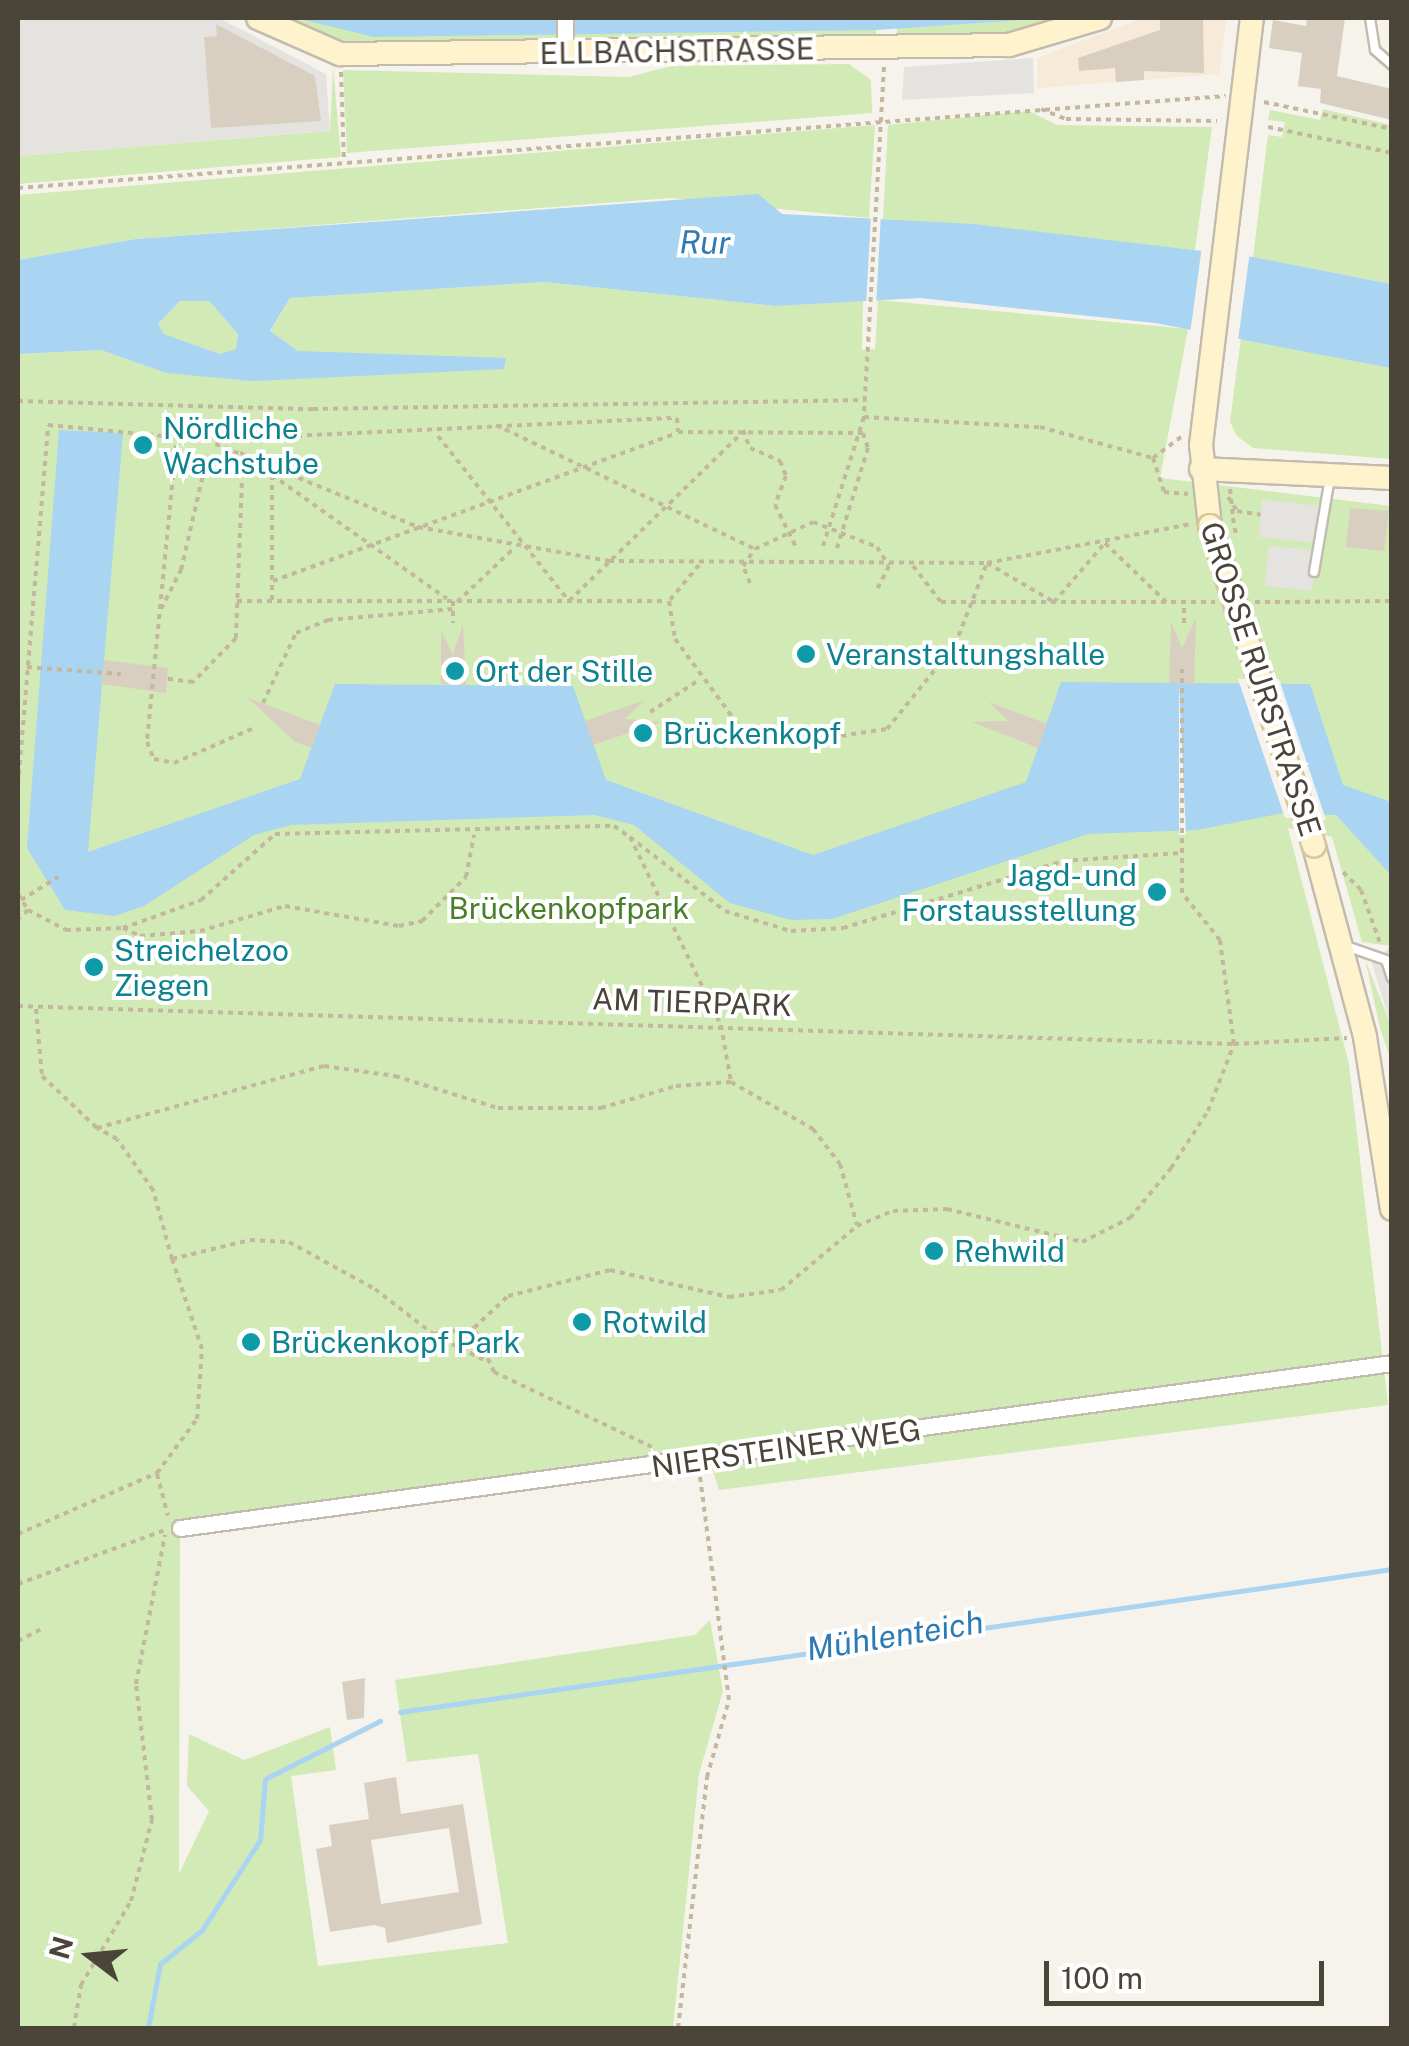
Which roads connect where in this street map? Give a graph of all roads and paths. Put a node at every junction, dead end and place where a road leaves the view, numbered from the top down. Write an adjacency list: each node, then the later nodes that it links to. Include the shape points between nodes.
1 (258, 18): 8 (main road, ELLBACHSTRASSE)
2 (565, 18): 6 (street)
3 (1100, 18): 7 (main road, ELLBACHSTRASSE, via 1028,43)
4 (1252, 18): 10 (main road, GROSSE RURSTRASSE)
5 (1370, 18): 9 (lane, via 1375,50)
6 (565, 47): 7 (main road, ELLBACHSTRASSE); 8 (main road, ELLBACHSTRASSE)
7 (885, 47): 12 (path)
8 (340, 54): 17 (path)
9 (1392, 65)
10 (1244, 98): 11 (path); 15 (path); 31 (main road, GROSSE RURSTRASSE)
11 (1037, 108): 12 (path); 13 (path, via 1066,119)
12 (882, 119): 17 (path); 19 (path)
13 (1217, 121)
14 (1268, 127): 16 (path)
15 (1392, 129)
16 (1392, 153)
17 (344, 162): 18 (path)
18 (18, 188)
19 (866, 400): 20 (path, via 313,408); 21 (path)
20 (18, 401)
21 (864, 417): 25 (path); 33 (path, via 1026,425)
22 (492, 423): 24 (path, via 677,418); 26 (path, via 438,426); 34 (path)
23 (743, 430): 24 (path); 25 (path); 41 (path); 48 (path, via 786,476 775,504)
24 (678, 432): 34 (path)
25 (863, 433): 46 (path); 49 (path, via 868,448)
26 (438, 436): 27 (path); 40 (path)
27 (227, 438)
28 (1172, 443): 33 (path)
29 (176, 445): 80 (path)
30 (242, 453): 32 (path); 68 (path); 80 (path, via 204,470 181,570); 84 (path, via 156,434 48,425)
31 (1201, 457): 35 (main road); 38 (main road, GROSSE RURSTRASSE)
32 (262, 458): 36 (path); 47 (path)
33 (1154, 458): 38 (path, via 1164,492)
34 (584, 467): 40 (path); 41 (path)
35 (1330, 472): 37 (main road); 64 (lane)
36 (272, 475): 51 (path); 65 (path)
37 (1392, 478)
38 (1204, 496): 45 (main road, GROSSE RURSTRASSE)
39 (1230, 497): 44 (path)
40 (493, 501): 47 (path); 57 (path)
41 (666, 507): 54 (path); 58 (path)
42 (1242, 512): 43 (path)
43 (1261, 515)
44 (1233, 518)
45 (1209, 523): 50 (path); 98 (main road, GROSSE RURSTRASSE, bridge)
46 (830, 524): 48 (path); 49 (path); 52 (path)
47 (418, 528): 51 (path); 56 (path)
48 (785, 528): 54 (path); 55 (path)
49 (844, 528): 53 (path); 62 (path, via 877,546)
50 (1104, 543): 59 (path); 74 (path); 75 (path)
51 (372, 546): 65 (path); 72 (path)
52 (824, 546)
53 (837, 548)
54 (755, 549): 61 (path)
55 (796, 549)
56 (512, 550): 57 (path); 72 (path)
57 (532, 552): 58 (path); 69 (path)
58 (609, 562): 60 (path); 69 (path)
59 (987, 563): 63 (path); 73 (path); 74 (path)
60 (700, 565): 61 (path); 70 (path)
61 (743, 566): 62 (path); 66 (path)
62 (889, 566): 63 (path); 67 (path)
63 (912, 566): 73 (path, via 941,602)
64 (1314, 572)
65 (273, 581): 71 (path)
66 (750, 584)
67 (878, 588)
68 (237, 601): 71 (path); 89 (path, via 236,638 193,682)
69 (568, 601): 70 (path); 72 (path)
70 (669, 601): 90 (path, via 674,639)
71 (272, 602): 72 (path)
72 (454, 602): 81 (path)
73 (972, 602): 74 (path); 90 (path, via 955,645 887,730 834,744 742,730)
74 (1054, 602): 75 (path)
75 (1166, 602): 79 (path)
76 (1220, 602): 79 (path)
77 (1239, 602): 78 (path)
78 (1392, 602)
79 (1184, 603): 83 (path)
80 (161, 609): 94 (path, via 147,742 154,759 174,763)
81 (453, 609): 82 (path); 91 (path, via 328,620 296,633)
82 (453, 623)
83 (1184, 624)
84 (30, 667): 87 (path); 93 (path)
85 (452, 669): 88 (path)
86 (1182, 669): 99 (path)
87 (121, 674)
88 (452, 677)
89 (167, 680)
90 (699, 680): 92 (path)
91 (263, 703)
92 (650, 712)
93 (20, 721): 95 (path)
94 (256, 727)
95 (18, 785)
96 (474, 835): 97 (path, via 614,826); 104 (path, via 275,834 201,900); 104 (path, via 466,877 422,921 399,926 285,906 200,931 140,936)
97 (630, 836): 99 (path, via 726,911 790,931 843,928 1063,861); 110 (path)
98 (1323, 853): 105 (main road, GROSSE RURSTRASSE); 106 (path, via 1361,890)
99 (1182, 854): 112 (path, via 1182,893 1220,940)
100 (58, 877): 101 (path)
101 (19, 897): 102 (path)
102 (28, 910): 103 (path); 104 (path, via 66,930)
103 (18, 918)
104 (123, 928)
105 (1344, 946): 106 (lane); 111 (main road, GROSSE RURSTRASSE)
106 (1386, 960): 107 (lane)
107 (1392, 978)
108 (18, 1006): 109 (path, AM TIERPARK)
109 (36, 1008): 110 (path, AM TIERPARK); 114 (path, via 42,1076)
110 (721, 1025): 112 (path, AM TIERPARK); 113 (path)
111 (1365, 1037): 112 (path, AM TIERPARK); 115 (main road, GROSSE RURSTRASSE)
112 (1234, 1044): 116 (path, via 1208,1111 1170,1168 1130,1218 1082,1242 948,1208 893,1210)
113 (731, 1082): 114 (path, via 676,1086 601,1108 498,1108 396,1076 324,1066); 116 (path, via 813,1130 840,1164)
114 (97, 1128): 117 (path, via 117,1139 153,1190)
115 (1392, 1209)
116 (857, 1226): 118 (path, via 781,1290 729,1297 610,1270 508,1296)
117 (172, 1259): 119 (path, via 250,1240 288,1242 375,1289); 124 (path, via 204,1382 197,1419)
118 (474, 1328): 119 (path); 120 (path)
119 (433, 1334): 120 (path)
120 (484, 1360): 123 (path, via 564,1410 656,1448)
121 (1392, 1364): 122 (street, NIERSTEINER WEG)
122 (698, 1461): 123 (street, NIERSTEINER WEG); 131 (path, via 729,1700 707,1778)
123 (666, 1465): 125 (street, NIERSTEINER WEG)
124 (157, 1473): 125 (path); 126 (path)
125 (173, 1529): 127 (path); 130 (path, via 136,1684 152,1820 131,1901 81,1985)
126 (18, 1534)
127 (18, 1584)
128 (42, 1629): 129 (path)
129 (18, 1641)
130 (74, 2028)
131 (678, 2028)

